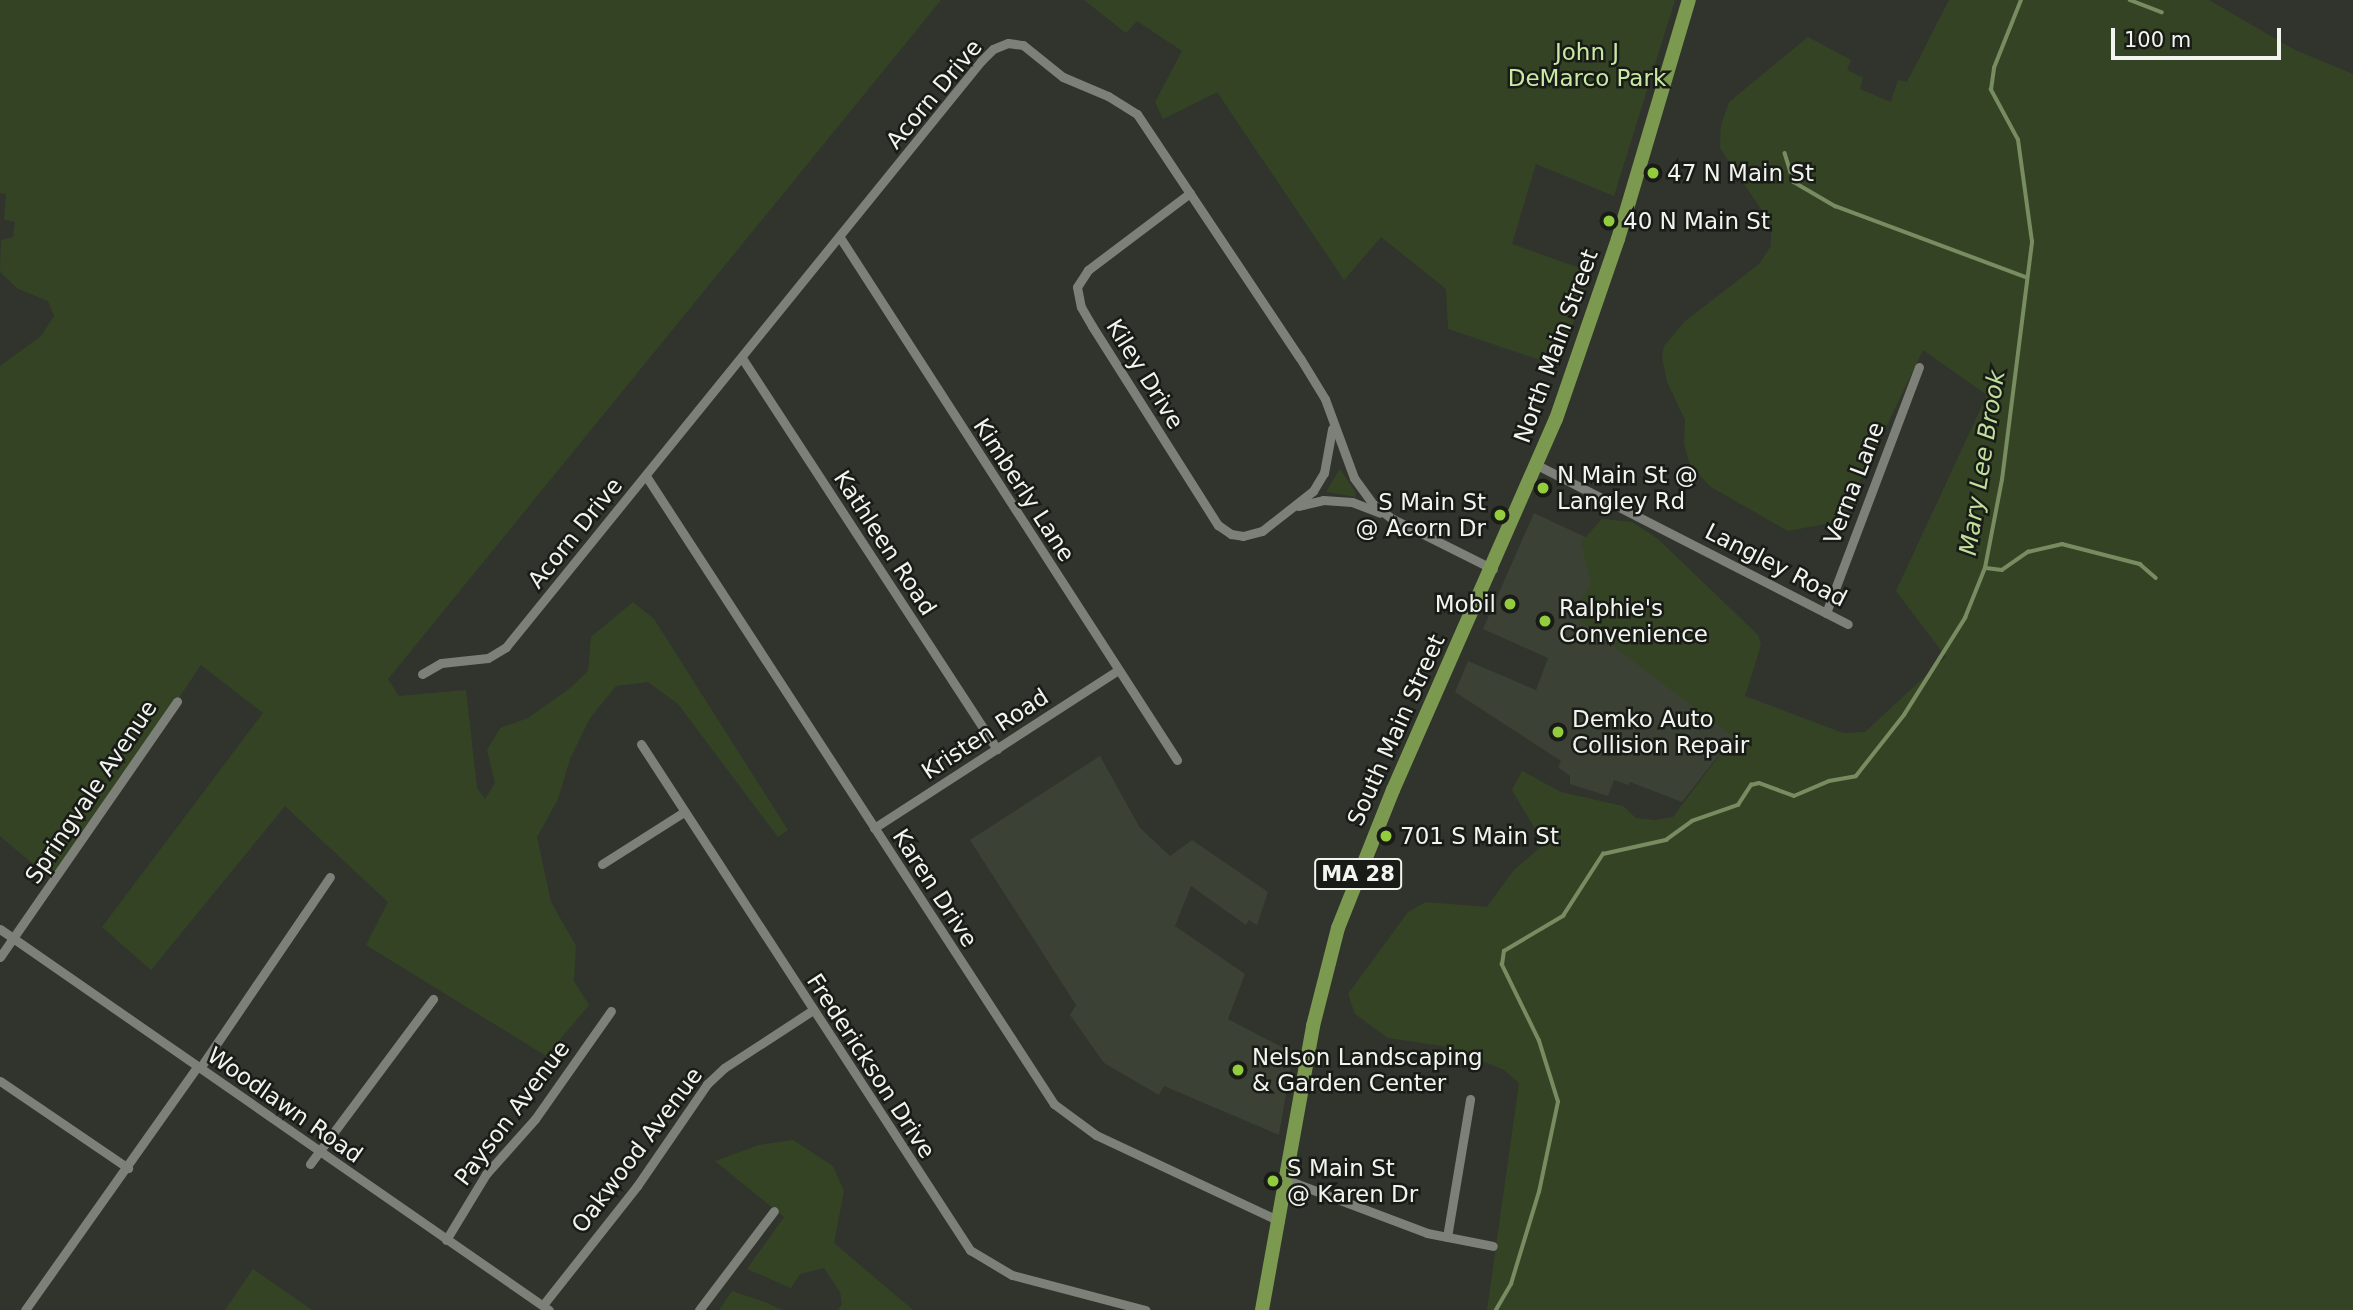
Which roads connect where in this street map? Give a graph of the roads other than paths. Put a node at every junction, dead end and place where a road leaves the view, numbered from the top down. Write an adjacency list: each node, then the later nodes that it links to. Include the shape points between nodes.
1 (1689, 0): 7 (main road, North Main Street / MA 28, via 1600,297)
2 (1189, 193): 3 (street, Acorn Drive, via 1137,114 1063,77 1023,45 1008,44 993,49 981,61); 6 (street, Acorn Drive, via 1300,358 1325,399); 9 (street, Kiley Drive, via 1088,270 1077,286 1081,307 1218,526 1242,536 1262,531)
3 (841, 239): 4 (street, Acorn Drive); 14 (street, Kimberly Lane)
4 (742, 358): 8 (street, Acorn Drive); 18 (street, Kathleen Road)
5 (1919, 367): 12 (street, Verna Lane)
6 (1333, 425): 9 (street, Kiley Drive, via 1324,473); 10 (street, Acorn Drive, via 1354,478)
7 (1537, 465): 11 (main road, South Main Street / MA 28); 12 (street, Langley Road)
8 (646, 476): 15 (street, Acorn Drive, via 506,647 488,658 441,663); 21 (street, Karen Drive)
9 (1298, 506): 10 (street, Kiley Drive, via 1324,500 1352,502)
10 (1391, 518): 11 (street, Acorn Drive)
11 (1493, 569): 36 (main road, South Main Street / MA 28, via 1388,802 1339,928 1313,1026)
12 (1826, 612): 13 (street, Langley Road)
13 (1848, 624)
14 (1117, 671): 18 (street, Kristen Road); 19 (street, Kimberly Lane)
15 (422, 674)
16 (177, 701): 25 (street, Springvale Avenue)
17 (641, 744): 20 (street, Frederickson Drive)
18 (997, 749): 21 (street, Kristen Road)
19 (1177, 760)
20 (684, 812): 22 (street); 29 (street, Frederickson Drive)
21 (874, 828): 38 (street, Karen Drive, via 1054,1104 1096,1135)
22 (602, 864)
23 (330, 877): 30 (street)
24 (0, 929): 25 (street, Woodlawn Road)
25 (13, 939): 26 (street, Springvale Avenue); 30 (street, Woodlawn Road)
26 (0, 957)
27 (433, 999): 33 (street)
28 (611, 1010): 40 (street, Payson Avenue, via 535,1119 486,1174)
29 (813, 1010): 42 (street, Oakwood Avenue, via 707,1084); 45 (street, Frederickson Drive, via 970,1250 1012,1275)
30 (199, 1067): 33 (street, Woodlawn Road); 35 (street)
31 (0, 1081): 35 (street)
32 (1470, 1099): 39 (street)
33 (319, 1153): 34 (street); 40 (street, Woodlawn Road)
34 (310, 1164)
35 (128, 1168): 43 (street)
36 (1287, 1180): 38 (main road, South Main Street / MA 28); 39 (street)
37 (774, 1211): 44 (street)
38 (1280, 1221): 46 (main road, South Main Street / MA 28)
39 (1447, 1237): 41 (street)
40 (446, 1240): 42 (street, Woodlawn Road)
41 (1493, 1246)
42 (546, 1308)
43 (25, 1310)
44 (699, 1310)
45 (1145, 1310)
46 (1262, 1310)

